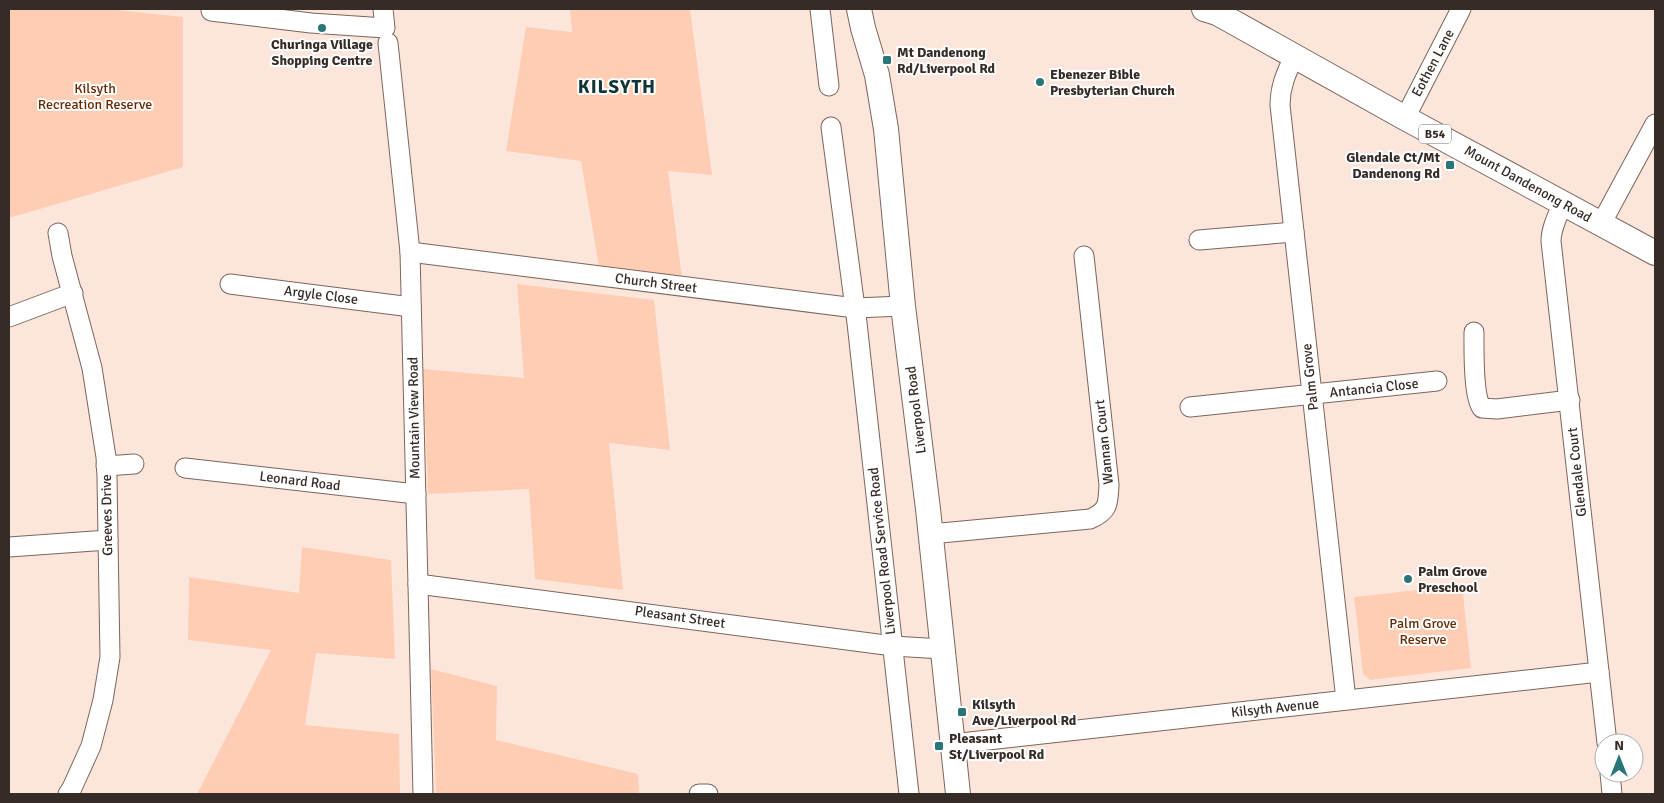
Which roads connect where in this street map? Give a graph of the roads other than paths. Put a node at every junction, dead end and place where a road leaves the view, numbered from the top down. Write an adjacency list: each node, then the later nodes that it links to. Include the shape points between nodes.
1 (383, 9): 8 (street, Mountain View Road)
2 (820, 9): 10 (street)
3 (1461, 9): 11 (street, Eothen Lane)
4 (1213, 10): 9 (main road, Mount Dandenong Road / B54)
5 (211, 11): 7 (street)
6 (859, 15): 24 (main road, Liverpool Road, via 877,75 886,128)
7 (351, 17): 8 (street)
8 (387, 35): 19 (street, Mountain View Road)
9 (1294, 57): 11 (main road, Mount Dandenong Road / B54); 16 (street, Palm Grove, via 1280,94)
10 (829, 86)
11 (1404, 118): 14 (main road, Mount Dandenong Road / B54)
12 (1655, 124): 15 (street)
13 (831, 127): 26 (street, Liverpool Road Service Road)
14 (1563, 203): 15 (main road, Mount Dandenong Road / B54); 31 (street, Glendale Court, via 1551,235)
15 (1601, 224): 20 (main road, Mount Dandenong Road / B54)
16 (1294, 232): 18 (street); 30 (street, Palm Grove)
17 (58, 233): 23 (street, Greeves Drive)
18 (1199, 240)
19 (410, 252): 25 (street, Mountain View Road); 26 (street, Church Street)
20 (1655, 252)
21 (1084, 256): 37 (street, Wannan Court, via 1109,485 1106,509 1090,519)
22 (230, 284): 25 (street, Argyle Close)
23 (73, 293): 27 (street); 34 (street, Greeves Drive, via 92,368)
24 (903, 306): 26 (street, Church Street); 37 (main road, Liverpool Road)
25 (411, 307): 36 (street, Mountain View Road)
26 (855, 308): 41 (street, Liverpool Road Service Road)
27 (9, 317)
28 (1474, 332): 31 (street, via 1476,392 1482,408)
29 (1437, 381): 30 (street, Antancia Close)
30 (1312, 394): 32 (street, Antancia Close); 44 (street, Palm Grove)
31 (1570, 400): 43 (street, Glendale Court)
32 (1190, 407)
33 (134, 464): 34 (street)
34 (106, 466): 38 (street, Greeves Drive)
35 (185, 468): 36 (street, Leonard Road)
36 (416, 494): 40 (street, Mountain View Road)
37 (930, 534): 42 (main road, Liverpool Road)
38 (108, 540): 39 (street); 47 (street, Greeves Drive, via 110,657 107,678 91,746)
39 (9, 547)
40 (418, 584): 41 (street, Pleasant Street); 48 (street, Mountain View Road)
41 (892, 646): 42 (street, Pleasant Street); 51 (street, Liverpool Road Service Road)
42 (942, 649): 46 (main road, Liverpool Road)
43 (1599, 672): 44 (street, Kilsyth Avenue); 45 (street, Glendale Court)
44 (1346, 700): 46 (street, Kilsyth Avenue)
45 (1606, 733)
46 (952, 744): 52 (main road, Liverpool Road)
47 (68, 794)
48 (423, 794)
49 (700, 794): 50 (street)
50 (708, 794)
51 (909, 794)
52 (958, 794)

